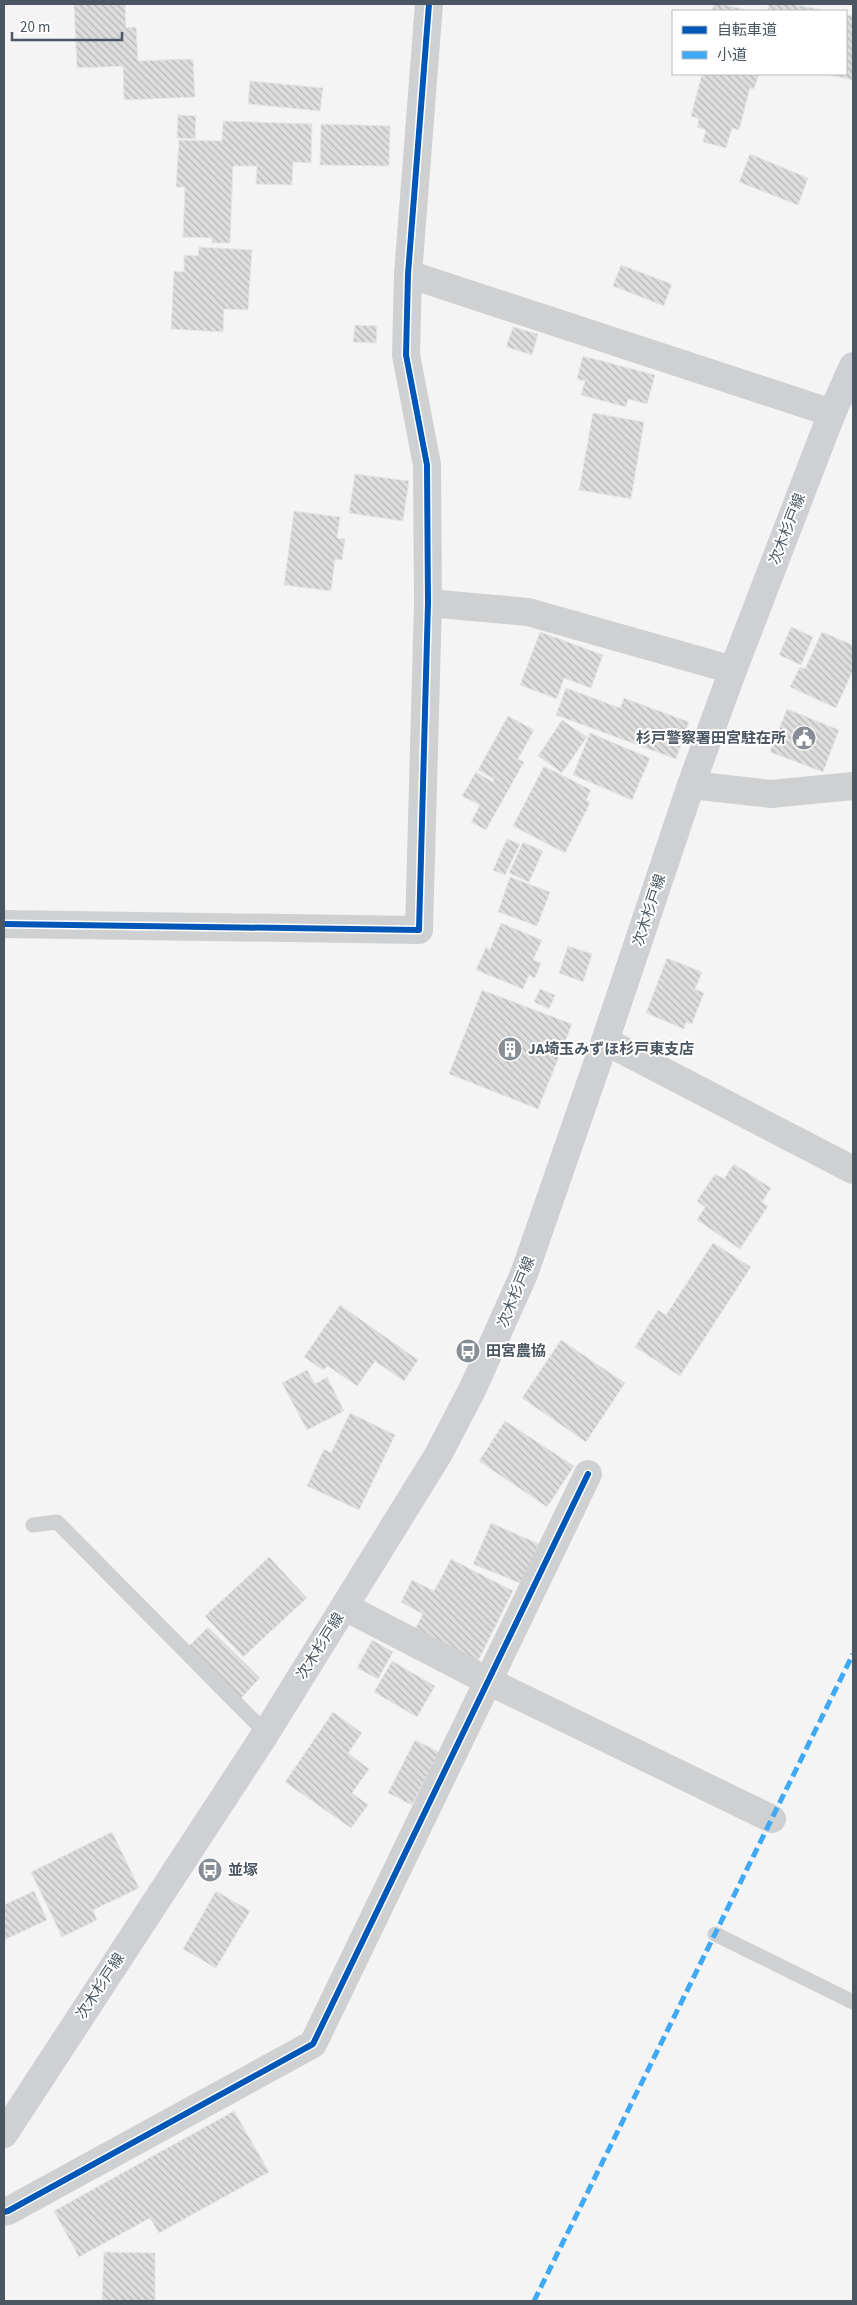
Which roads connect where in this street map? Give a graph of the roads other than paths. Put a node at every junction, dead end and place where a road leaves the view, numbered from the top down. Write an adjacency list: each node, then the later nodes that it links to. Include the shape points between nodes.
1 (430, 4): 2 (street)
2 (408, 274): 4 (street); 5 (street, via 406,355 427,465)
3 (853, 366): 4 (main road, 次木杉戸線)
4 (832, 413): 6 (main road, 次木杉戸線)
5 (428, 603): 6 (street, via 528,612); 9 (street, via 419,930)
6 (733, 670): 7 (main road, 次木杉戸線)
7 (691, 785): 8 (street, via 771,794); 10 (main road, 次木杉戸線)
8 (853, 786)
9 (4, 924)
10 (606, 1041): 11 (street); 14 (main road, 次木杉戸線, via 524,1274 499,1334 438,1454)
11 (853, 1170)
12 (588, 1474): 15 (street)
13 (33, 1525): 16 (lane, via 57,1522)
14 (345, 1607): 15 (street); 16 (main road, 次木杉戸線)
15 (488, 1681): 17 (street); 21 (street, via 313,2044)
16 (266, 1733): 20 (main road, 次木杉戸線)
17 (772, 1819)
18 (715, 1934): 19 (lane)
19 (853, 2002)
20 (4, 2134)
21 (4, 2212)

